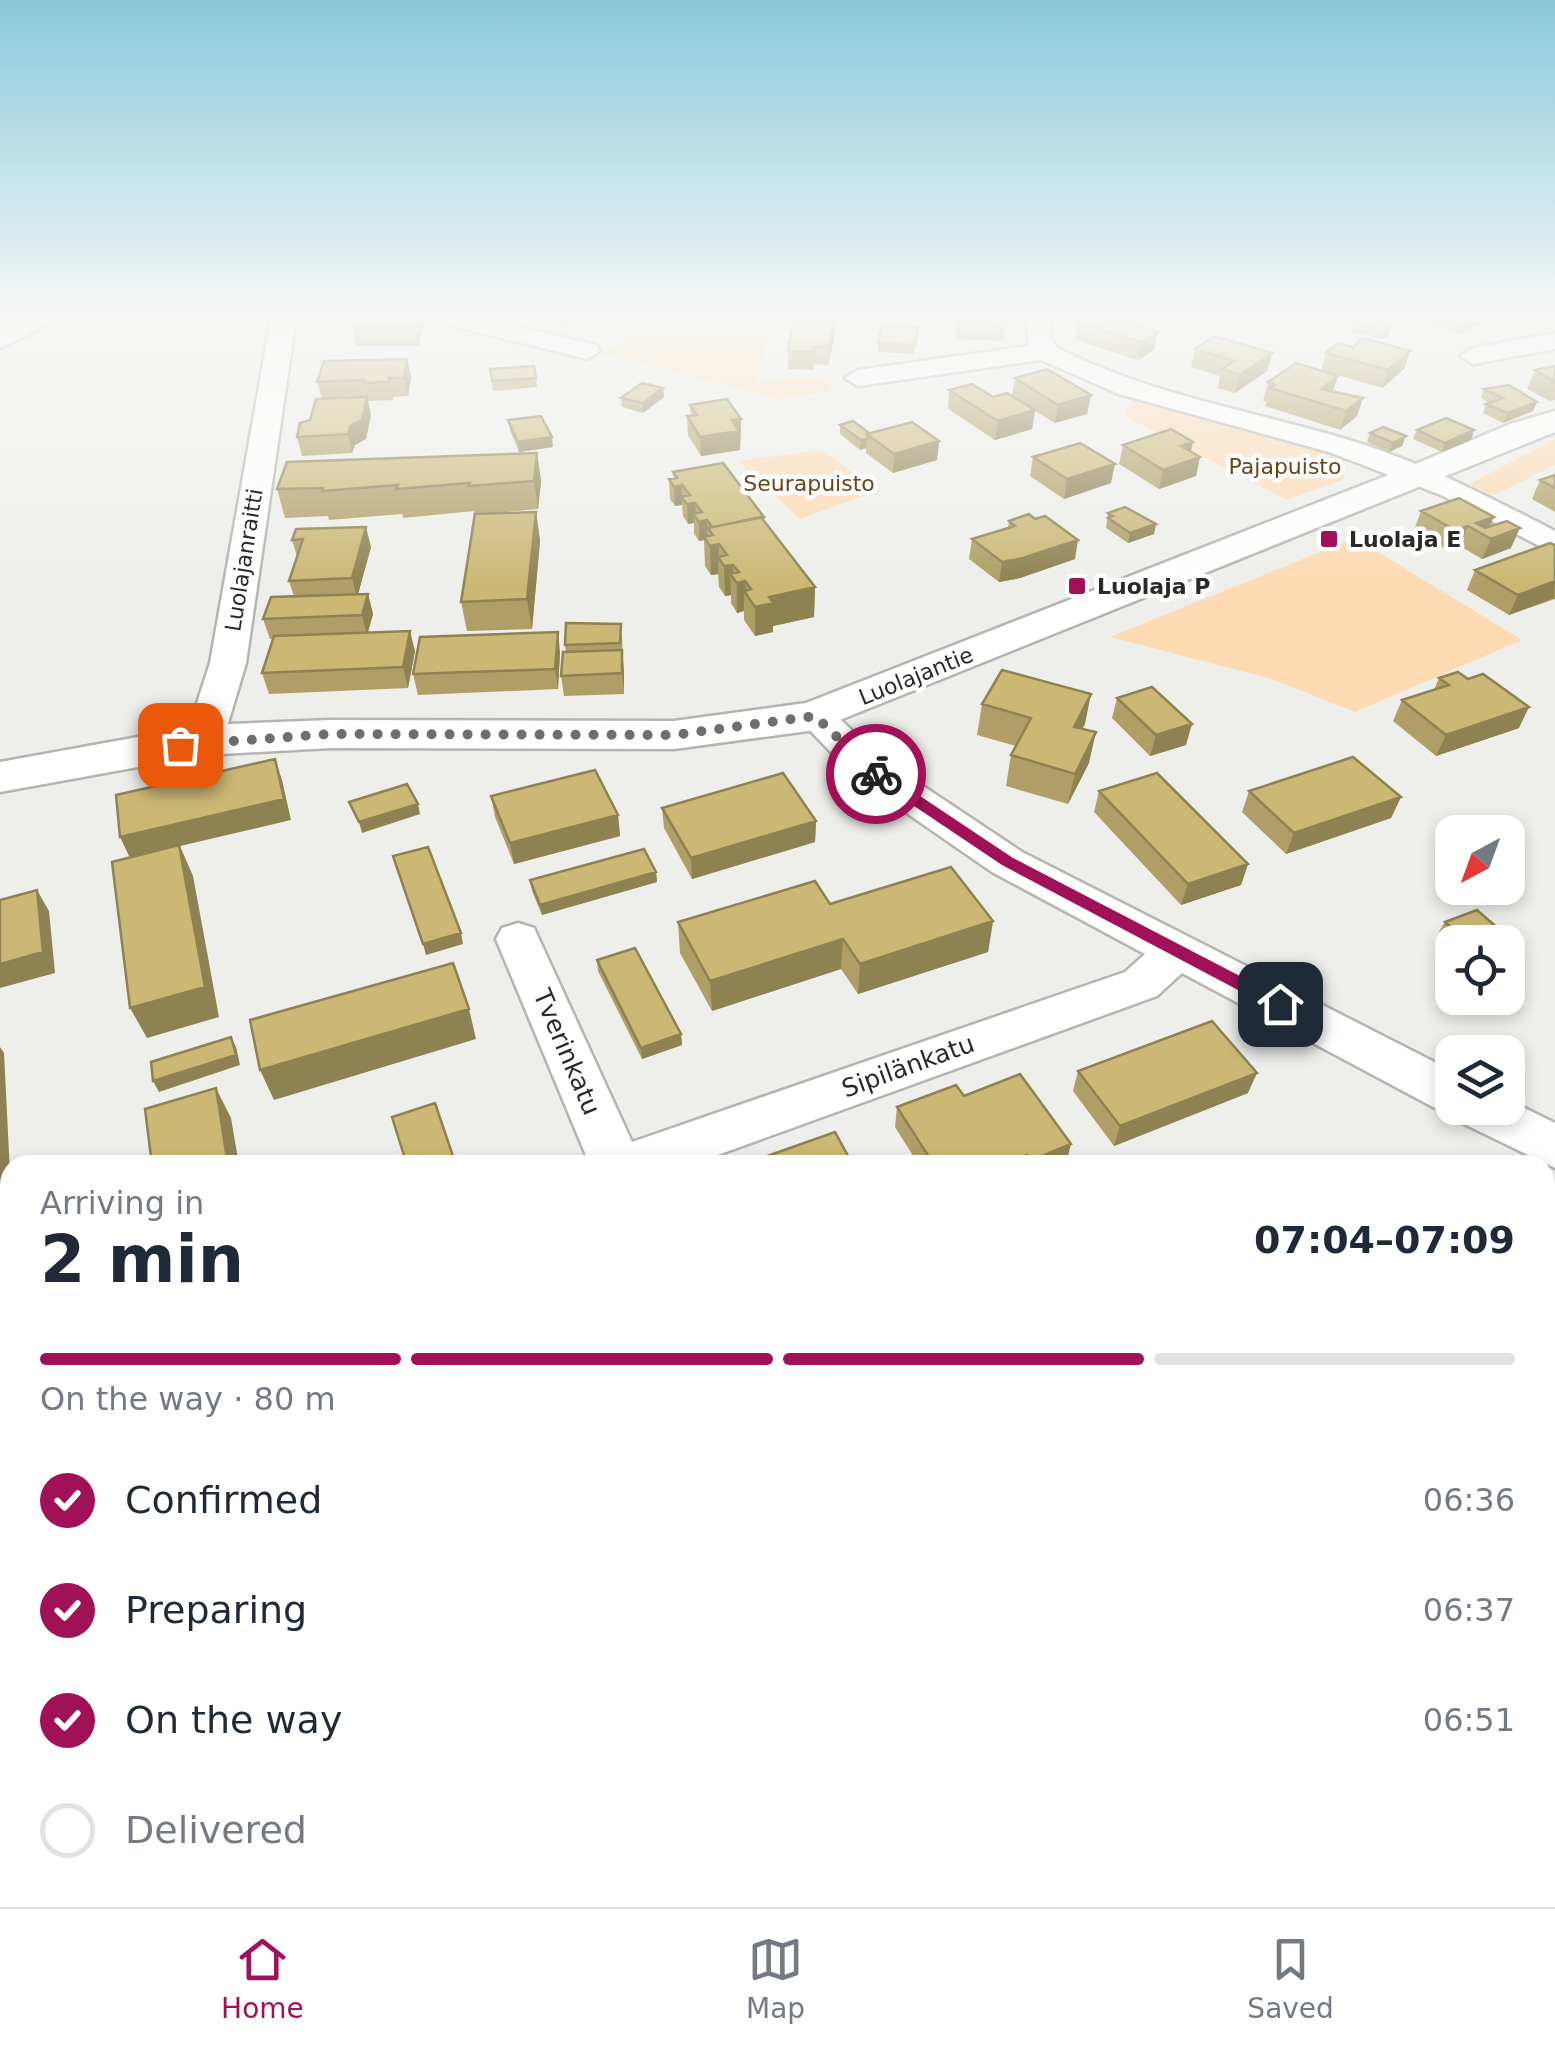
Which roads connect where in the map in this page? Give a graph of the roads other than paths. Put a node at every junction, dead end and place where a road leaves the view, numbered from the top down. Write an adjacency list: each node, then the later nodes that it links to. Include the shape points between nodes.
1 (270, 407): 7 (street, Luolajanraitti, via 228,664)
2 (1200, 407): 4 (street)
3 (1555, 421): 4 (main road, Luolajantie)
4 (1418, 476): 5 (street); 6 (main road, Luolajantie)
5 (1555, 544)
6 (815, 716): 7 (main road, Luolajantie, via 674,735); 10 (street, via 870,770 1007,862)
7 (204, 740): 8 (main road, Luolajantie)
8 (0, 777)
9 (518, 939): 14 (street, Tverinkatu)
10 (1177, 950): 11 (street); 15 (street, Sipilänkatu, via 1141,984)
11 (1435, 1085)
12 (1512, 1125): 13 (street)
13 (1555, 1147)
14 (612, 1155)
15 (657, 1155)

